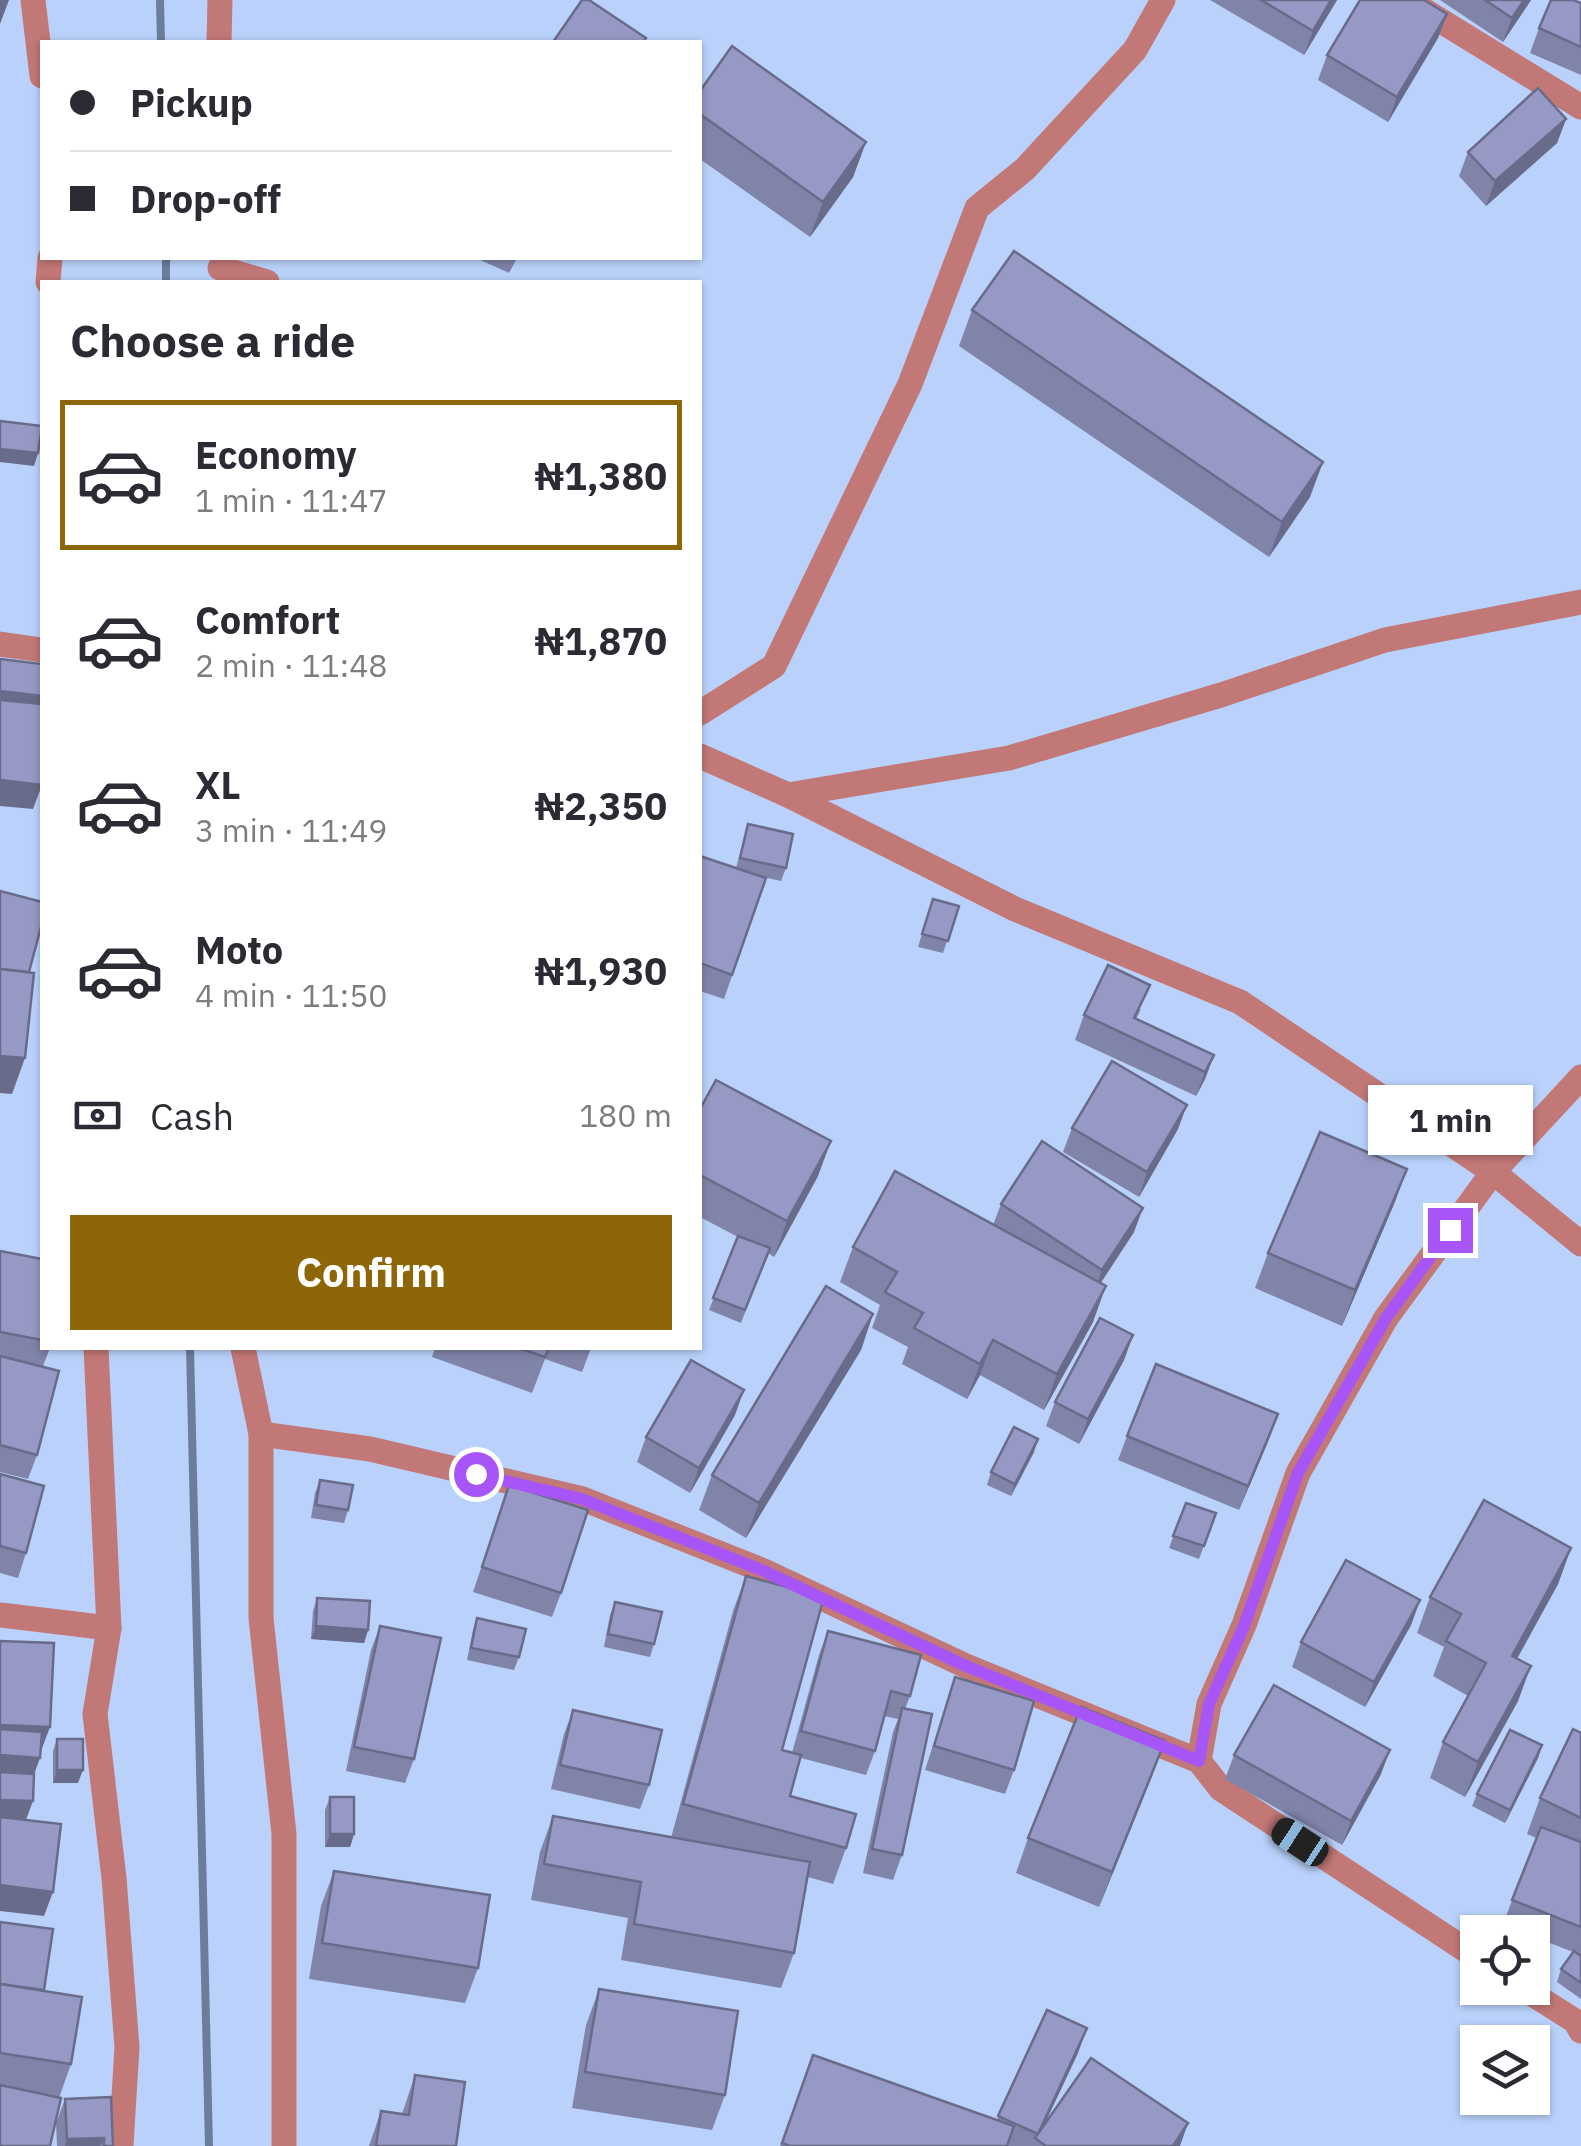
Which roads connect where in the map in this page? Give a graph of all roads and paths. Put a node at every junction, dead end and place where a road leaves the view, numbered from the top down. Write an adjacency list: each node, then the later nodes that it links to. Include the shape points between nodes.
1 (33, 0): 6 (street)
2 (220, 0): 5 (street)
3 (1163, 0): 13 (street, via 1135,50 1024,169 977,208 910,384 774,666)
4 (1407, 0): 7 (street)
5 (219, 40)
6 (40, 59)
7 (1581, 107)
8 (220, 269): 9 (street)
9 (260, 280)
10 (1580, 606): 15 (street, via 1386,640 1009,758)
11 (0, 644): 12 (street)
12 (40, 650)
13 (702, 713)
14 (702, 752): 15 (street)
15 (788, 795): 17 (street, via 1015,910 1240,1002)
16 (1581, 1077): 17 (street)
17 (1493, 1172): 18 (street); 24 (street, via 1386,1318 1298,1473 1209,1704)
18 (1581, 1244)
19 (96, 1350): 23 (street)
20 (243, 1350): 21 (street)
21 (261, 1434): 24 (street, via 370,1449 582,1499); 29 (street, via 261,1618 284,1834)
22 (0, 1615): 23 (street)
23 (109, 1628): 28 (street, via 94,1714 128,2047)
24 (1199, 1761): 25 (street, via 1220,1789)
25 (1460, 1946)
26 (1550, 2005): 27 (street)
27 (1581, 2031)
28 (121, 2146)
29 (284, 2146)

